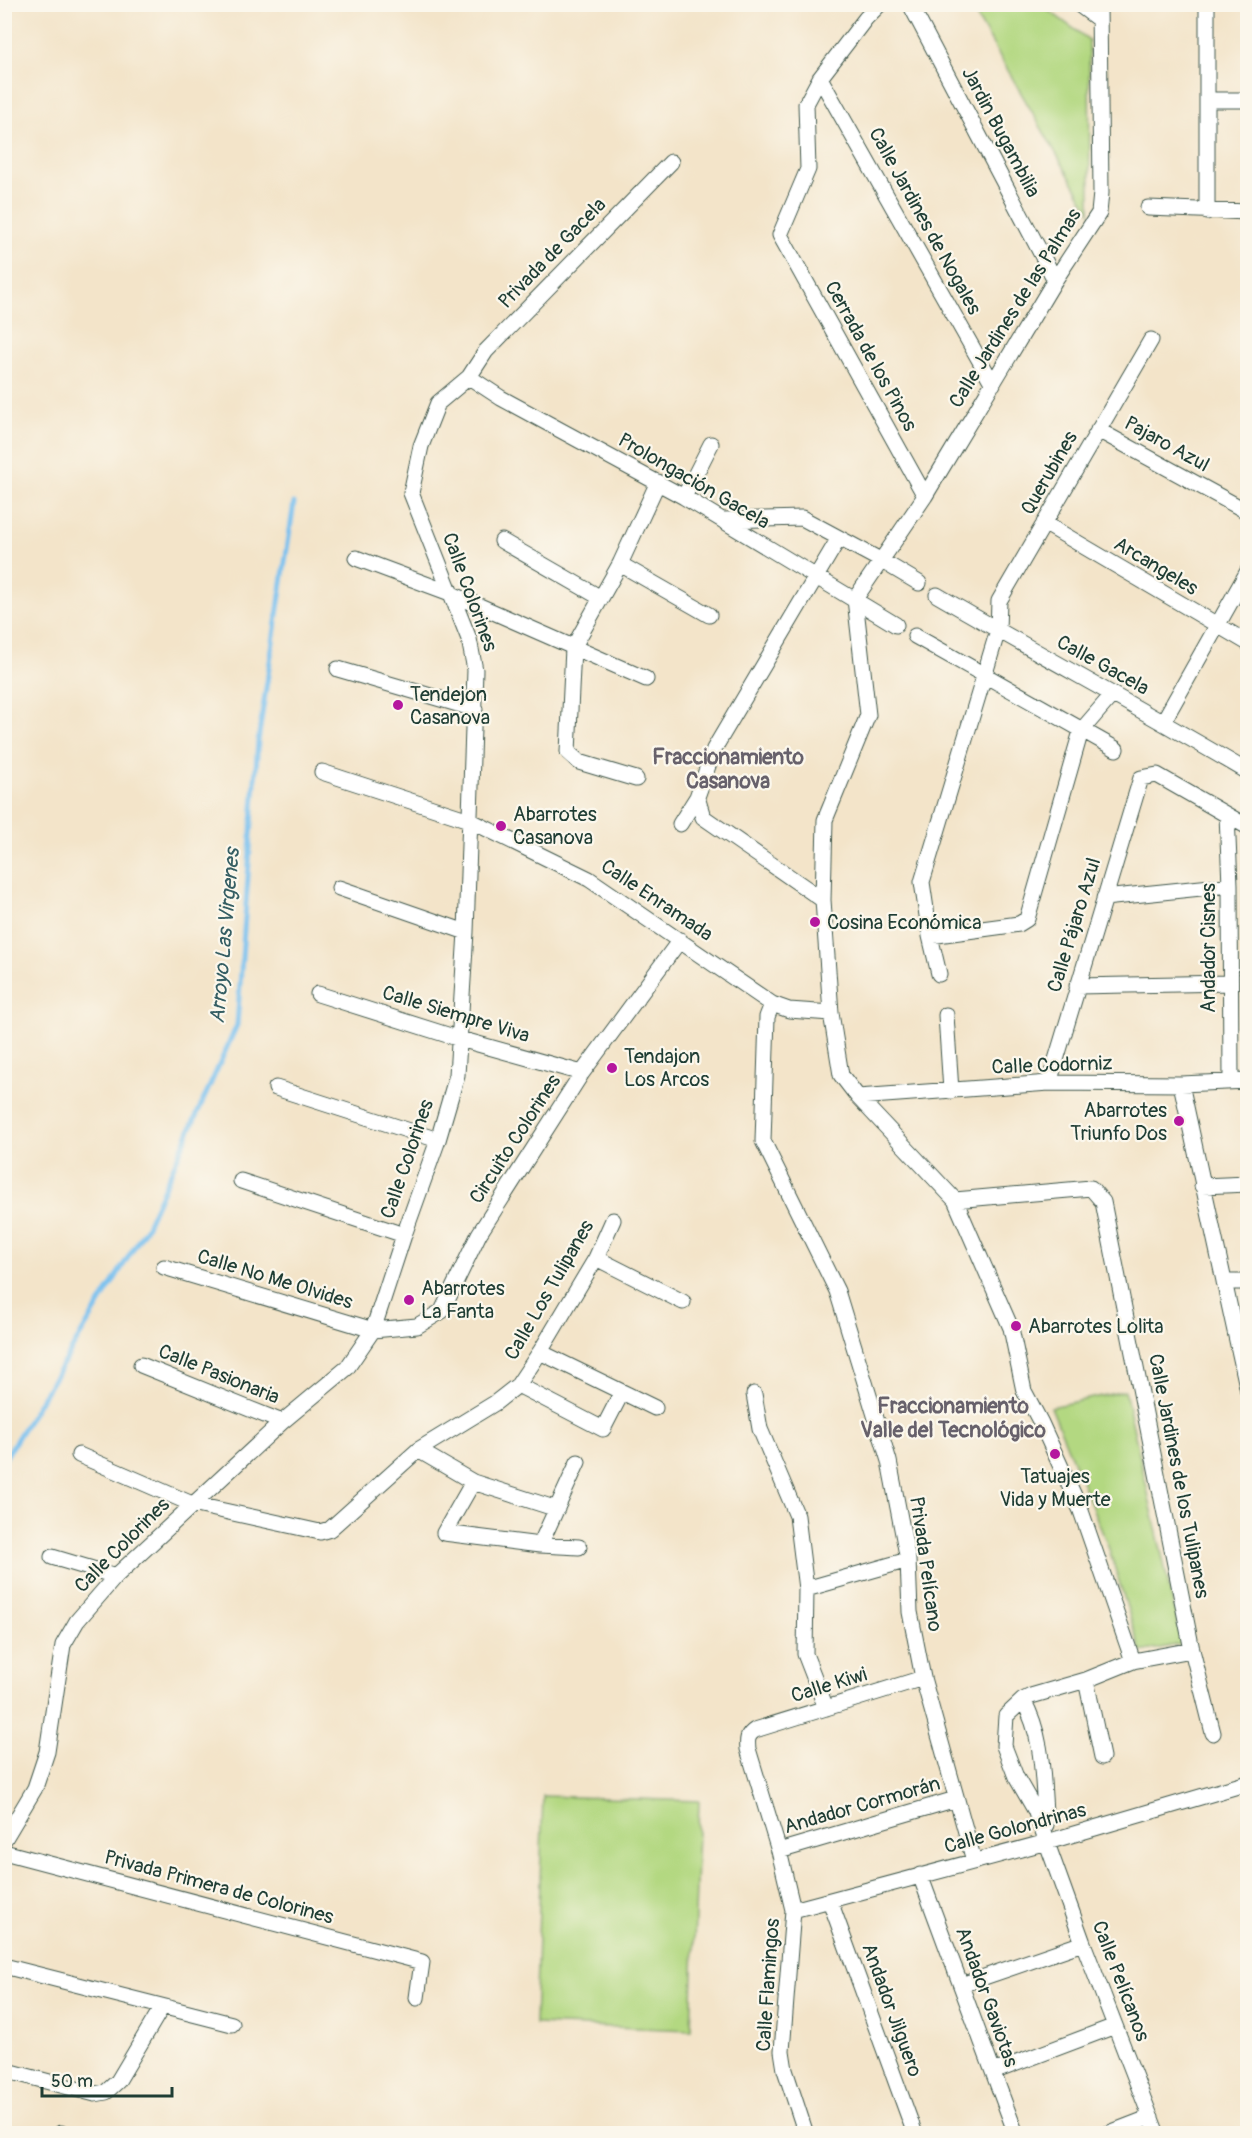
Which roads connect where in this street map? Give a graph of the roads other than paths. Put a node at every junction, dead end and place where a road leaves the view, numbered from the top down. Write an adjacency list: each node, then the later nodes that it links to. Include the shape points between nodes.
1 (880, 4): 6 (street)
2 (910, 4): 13 (street, Jardin Bugambilia)
3 (1078, 4): 5 (street)
4 (1208, 4): 7 (street)
5 (1098, 12): 13 (street, Calle Jardines de las Palmas, via 1099,213)
6 (820, 78): 16 (street, Calle Jardines de Nogales); 20 (street, Cerrada de los Pinos, via 806,104 808,169 780,236)
7 (1207, 100): 8 (street); 11 (street)
8 (1248, 100)
9 (671, 162): 15 (street, Privada de Gacela, via 486,351)
10 (1148, 208): 11 (street)
11 (1207, 212): 12 (street)
12 (1248, 212)
13 (1055, 279): 16 (street, Calle Jardines de las Palmas)
14 (1150, 340): 17 (street, Querubines)
15 (469, 377): 19 (street, Prolongación Gacela); 33 (street, Calle Colorines, via 438,403 421,446 411,493)
16 (993, 384): 20 (street, Calle Jardines de las Palmas)
17 (1098, 430): 22 (street, Pajaro Azul); 24 (street, Querubines)
18 (711, 444): 21 (street)
19 (658, 482): 21 (street, Prolongación Gacela); 29 (street)
20 (925, 496): 28 (street, Calle Jardines de las Palmas)
21 (684, 497): 23 (street, Prolongación Gacela)
22 (1248, 512)
23 (724, 520): 25 (street, via 802,518); 31 (street, Prolongación Gacela)
24 (1044, 524): 39 (street, Arcangeles); 40 (street, Querubines, via 999,601)
25 (839, 538): 28 (street); 31 (street)
26 (502, 541): 35 (street)
27 (356, 558): 33 (street)
28 (882, 561): 32 (street); 36 (street, Calle Jardines de las Palmas)
29 (620, 564): 35 (street); 37 (street)
30 (1248, 571): 39 (street)
31 (816, 578): 36 (street, Prolongación Gacela); 55 (street, via 714,749)
32 (919, 583)
33 (450, 593): 43 (street); 48 (street, Calle Colorines, via 469,639 475,670)
34 (937, 595): 40 (street, Calle Gacela)
35 (602, 598): 43 (street)
36 (855, 600): 38 (street, Prolongación Gacela); 63 (street, via 868,715 825,820)
37 (709, 615)
38 (896, 625)
39 (1217, 626): 42 (street, Arcangeles); 49 (street)
40 (998, 630): 45 (street, Querubines); 47 (street, Calle Gacela)
41 (915, 636): 45 (street)
42 (1248, 643)
43 (573, 648): 46 (street); 54 (street, via 568,752 579,762)
44 (338, 669): 48 (street)
45 (984, 676): 50 (street); 65 (street, Querubines, via 922,882)
46 (646, 679)
47 (1112, 695): 49 (street, Calle Gacela); 50 (street)
48 (475, 709): 57 (street, Calle Colorines)
49 (1163, 722): 53 (street, Calle Gacela)
50 (1081, 730): 51 (street); 65 (street, via 1026,920)
51 (1116, 749)
52 (322, 772): 57 (street, Calle Enramada)
53 (1248, 772)
54 (636, 780)
55 (697, 797): 58 (street); 63 (street, via 703,817)
56 (1227, 815): 59 (street); 60 (street, Andador Cisnes); 62 (street, Calle Pájaro Azul, via 1157,775 1141,778)
57 (469, 820): 64 (street, Calle Colorines); 66 (street, Calle Enramada, via 590,879)
58 (680, 824)
59 (1248, 827)
60 (1230, 885): 62 (street); 68 (street, Andador Cisnes)
61 (339, 888): 64 (street)
62 (1104, 898): 69 (street, Calle Pájaro Azul)
63 (823, 900): 72 (street)
64 (466, 932): 74 (street, Calle Colorines)
65 (930, 936): 67 (street, Querubines)
66 (680, 940): 71 (street, Calle Enramada); 75 (street, Circuito Colorines)
67 (939, 974)
68 (1229, 983): 69 (street); 76 (street, Andador Cisnes)
69 (1077, 986): 78 (street, Calle Pájaro Azul)
70 (318, 994): 74 (street, Calle Siempre Viva)
71 (772, 1004): 72 (street, Calle Enramada, via 789,1010); 114 (street, Privada Pelícano, via 767,1017 763,1141 837,1291 888,1461)
72 (831, 1013): 82 (street, via 841,1075)
73 (946, 1015): 81 (street)
74 (460, 1039): 75 (street, Calle Siempre Viva); 83 (street, Calle Colorines, via 457,1075)
75 (582, 1073): 95 (street, Circuito Colorines, via 479,1234 442,1311 417,1326)
76 (1230, 1081): 77 (street, Calle Codorniz); 79 (street, Calle Codorniz)
77 (1248, 1081)
78 (1049, 1083): 79 (street, Calle Codorniz); 81 (street, Calle Codorniz)
79 (1180, 1084): 86 (street)
80 (276, 1088): 83 (street)
81 (951, 1091): 82 (street, Calle Codorniz)
82 (858, 1097): 87 (street)
83 (438, 1140): 89 (street, Calle Colorines)
84 (241, 1180): 89 (street)
85 (1248, 1184): 86 (street)
86 (1202, 1186): 92 (street)
87 (955, 1200): 117 (street, Calle Jardines de los Tulipanes, via 1090,1188 1103,1202); 118 (street, via 1011,1328 1024,1391 1081,1511)
88 (613, 1220): 90 (street, Calle Los Tulipanes)
89 (404, 1235): 95 (street, Calle Colorines)
90 (596, 1258): 94 (street); 96 (street, Calle Los Tulipanes)
91 (164, 1268): 95 (street, Calle No Me Olvides)
92 (1224, 1282): 93 (street); 98 (street)
93 (1248, 1282)
94 (683, 1302)
95 (373, 1330): 104 (street, Calle Colorines, via 347,1368)
96 (540, 1352): 99 (street, Calle Los Tulipanes); 101 (street)
97 (141, 1365): 104 (street, Calle Pasionaria)
98 (1245, 1372): 100 (street)
99 (518, 1385): 101 (street, via 603,1428); 105 (street, Calle Los Tulipanes)
100 (1248, 1390)
101 (622, 1392): 103 (street)
102 (754, 1394): 116 (street, via 760,1429 796,1516)
103 (656, 1408)
104 (282, 1422): 109 (street, Calle Colorines)
105 (418, 1450): 108 (street); 109 (street, Calle Los Tulipanes, via 330,1529 320,1532)
106 (79, 1455): 109 (street)
107 (578, 1462): 110 (street)
108 (473, 1482): 110 (street); 111 (street, via 444,1533)
109 (192, 1504): 115 (street, Calle Colorines)
110 (557, 1509): 111 (street)
111 (540, 1545): 112 (street)
112 (579, 1547)
113 (52, 1557): 115 (street)
114 (908, 1560): 116 (street); 119 (street, Privada Pelícano, via 910,1611)
115 (116, 1576): 128 (street, Calle Colorines, via 77,1621 63,1645 47,1752 35,1788)
116 (806, 1590): 122 (street, via 805,1654)
117 (1192, 1650): 118 (street); 123 (street, Calle Jardines de los Tulipanes)
118 (1133, 1661): 120 (street)
119 (923, 1678): 122 (street, Calle Kiwi); 127 (street, Privada Pelícano)
120 (1086, 1680): 121 (street); 125 (street)
121 (1023, 1700): 129 (street, via 1040,1743); 129 (street, via 1006,1716 1004,1746)
122 (826, 1707): 124 (street, Calle Kiwi)
123 (1214, 1732)
124 (749, 1734): 130 (street, Calle Flamingos, via 748,1749)
125 (1102, 1757)
126 (1248, 1783): 129 (street, Calle Golondrinas)
127 (956, 1799): 130 (street, Andador Cormorán); 132 (street, Privada Pelícano)
128 (4, 1840)
129 (1047, 1842): 132 (street, Calle Golondrinas); 136 (street, Calle Pelícanos)
130 (779, 1851): 135 (street, Calle Flamingos)
131 (4, 1852): 139 (street, Privada Primera de Colorines, via 423,1962)
132 (974, 1861): 133 (street, Calle Golondrinas)
133 (920, 1875): 134 (street, Calle Golondrinas); 138 (street, Andador Gaviotas)
134 (830, 1900): 135 (street, Calle Golondrinas); 147 (street, Andador Jilguero)
135 (793, 1910): 146 (street, Calle Flamingos, via 782,2050)
136 (1083, 1943): 138 (street); 142 (street, Calle Pelícanos)
137 (4, 1966): 140 (street)
138 (961, 1985): 144 (street, Andador Gaviotas)
139 (417, 1998)
140 (162, 2007): 141 (street); 143 (street, via 118,2081 106,2092 95,2094)
141 (232, 2024)
142 (1115, 2026): 144 (street); 145 (street, Calle Pelícanos)
143 (4, 2070)
144 (993, 2072): 148 (street, Andador Gaviotas)
145 (1151, 2117): 149 (street); 150 (street, Calle Pelícanos)
146 (807, 2133)
147 (915, 2133)
148 (1016, 2133)
149 (1107, 2133)
150 (1157, 2133)

